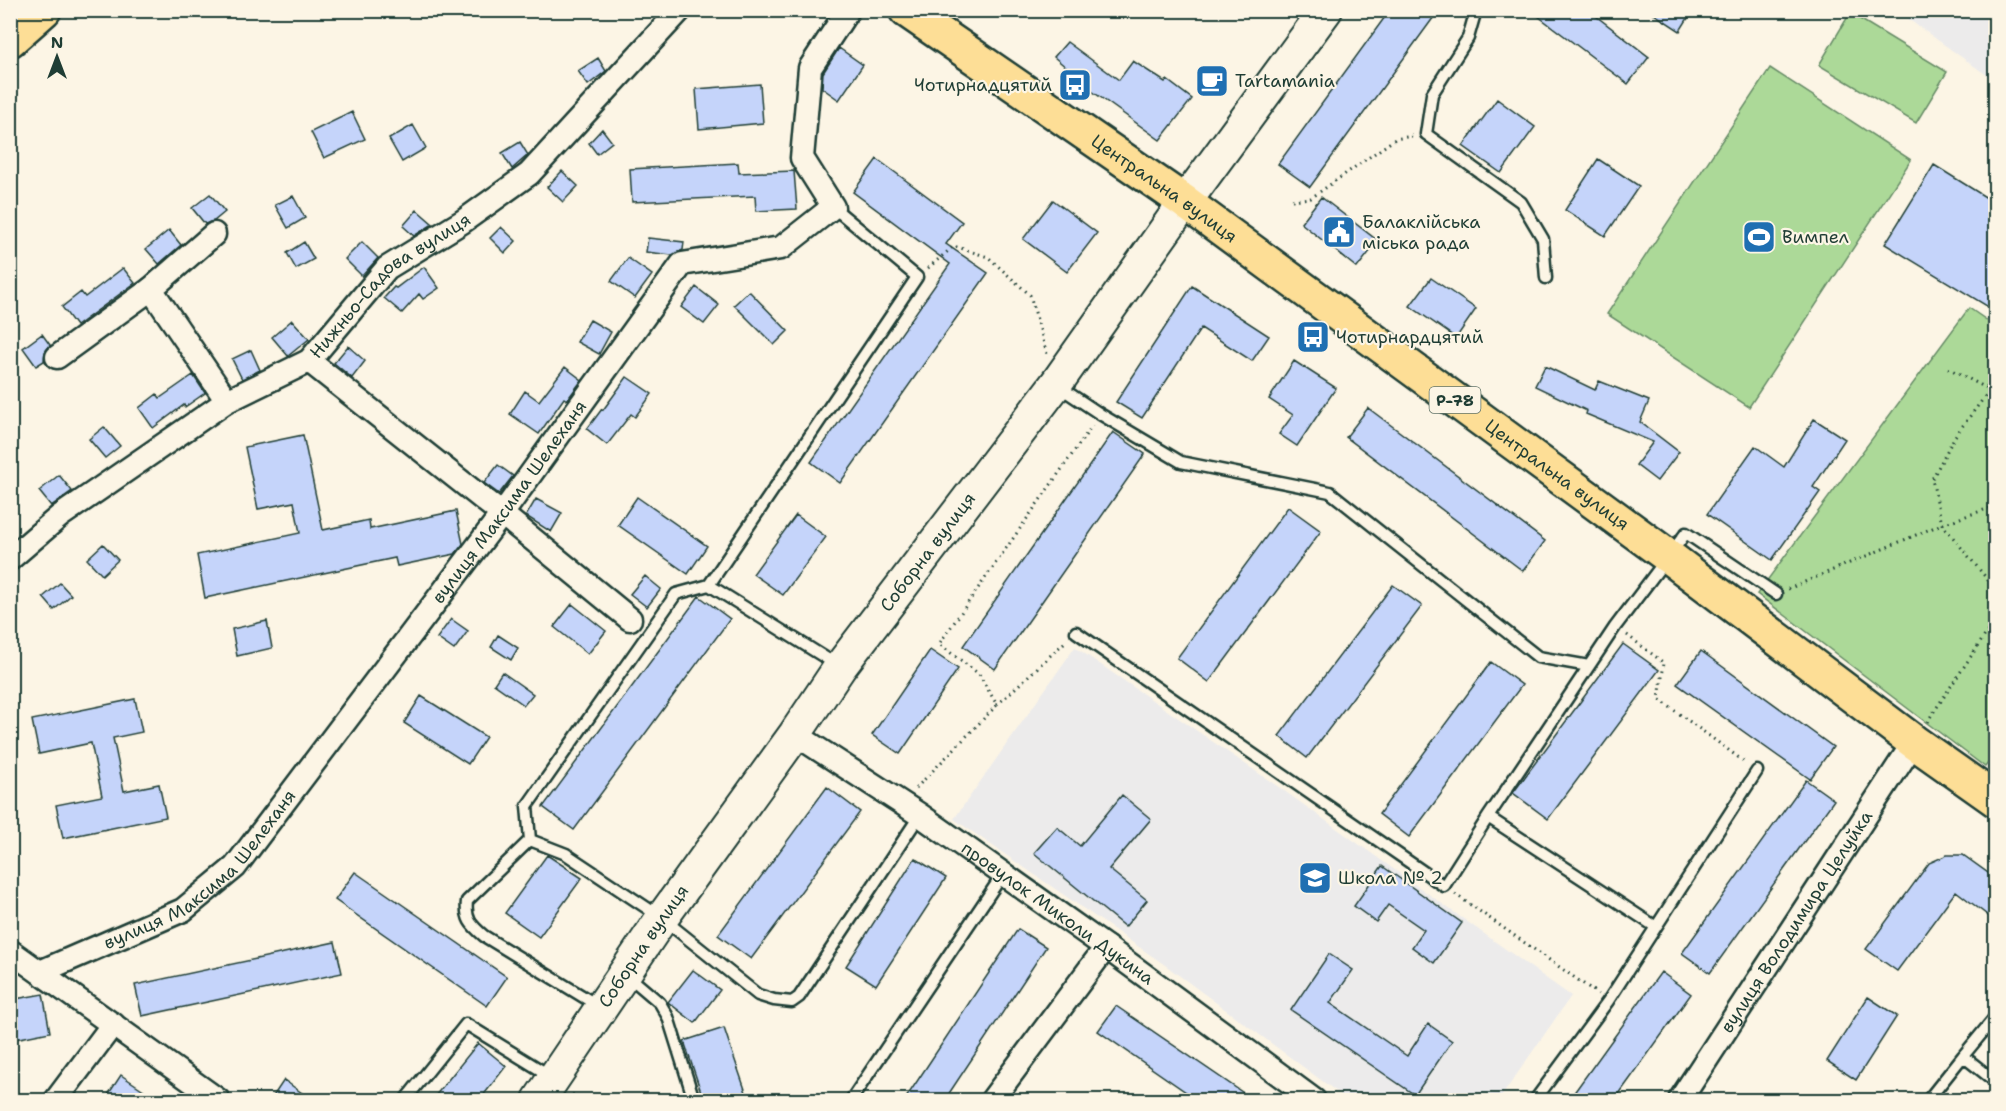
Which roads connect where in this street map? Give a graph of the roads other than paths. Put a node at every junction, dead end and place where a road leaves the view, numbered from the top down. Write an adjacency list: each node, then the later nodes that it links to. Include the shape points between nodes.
1 (44, 10): 7 (main road)
2 (680, 10): 14 (street, Нижньо-Садова вулиця, via 529,174 462,222 387,268)
3 (848, 10): 9 (street, via 810,68 802,158)
4 (906, 10): 8 (main road, Центральна вулиця / Р-78)
5 (1326, 10): 8 (street, Соборна вулиця)
6 (1476, 10): 11 (lane, via 1468,38 1432,94 1426,134 1521,202 1543,239)
7 (10, 40)
8 (1185, 202): 15 (street, Соборна вулиця); 18 (main road, Центральна вулиця / Р-78)
9 (833, 207): 17 (street, вулиця Максима Шелеханя, via 781,248 682,264); 20 (lane, via 917,277)
10 (214, 234): 12 (street)
11 (1545, 278)
12 (151, 290): 13 (street); 16 (street)
13 (57, 357)
14 (309, 361): 16 (street, Нижньо-Садова вулиця); 17 (street)
15 (1056, 384): 24 (lane, via 1181,462 1330,492 1538,657); 25 (street, Соборна вулиця)
16 (227, 401): 19 (street, Нижньо-Садова вулиця, via 60,516)
17 (502, 514): 22 (street); 38 (street, вулиця Максима Шелеханя, via 235,867 183,910)
18 (1669, 557): 21 (lane, via 1686,533); 24 (lane); 27 (main road, Центральна вулиця / Р-78)
19 (10, 559)
20 (709, 585): 25 (lane); 32 (lane, via 676,594 534,796 527,806)
21 (1776, 594)
22 (630, 620)
23 (1076, 632): 31 (lane, via 1444,886)
24 (1589, 666): 31 (lane)
25 (840, 667): 26 (street, Соборна вулиця)
26 (795, 734): 30 (street, провулок Миколи Дукина); 34 (street, Соборна вулиця)
27 (1914, 742): 29 (main road, Центральна вулиця / Р-78); 54 (street, вулиця Володимира Целуйка)
28 (1757, 771): 35 (lane)
29 (1995, 800)
30 (911, 809): 33 (street, провулок Миколи Дукина); 34 (lane, via 799,997 792,1002 758,995)
31 (1488, 817): 35 (lane)
32 (530, 840): 34 (lane, via 566,854); 40 (lane, via 467,901 468,922 484,936)
33 (1003, 874): 36 (street, провулок Миколи Дукина); 50 (lane)
34 (662, 918): 39 (street, Соборна вулиця)
35 (1656, 927): 53 (lane)
36 (1106, 947): 51 (street); 52 (street, провулок Миколи Дукина)
37 (10, 951): 38 (street)
38 (40, 972): 42 (street)
39 (626, 974): 40 (street, Соборна вулиця); 49 (lane, via 660,1003 668,1017)
40 (602, 1008): 45 (street, Соборна вулиця)
41 (1995, 1016): 43 (lane)
42 (113, 1024): 46 (street); 47 (street)
43 (1963, 1056): 44 (lane); 55 (lane)
44 (1995, 1082)
45 (547, 1089): 48 (lane, via 466,1024)
46 (56, 1101)
47 (218, 1101)
48 (405, 1101)
49 (694, 1101)
50 (851, 1101)
51 (992, 1101)
52 (1314, 1101)
53 (1535, 1101)
54 (1680, 1101)
55 (1928, 1101)

